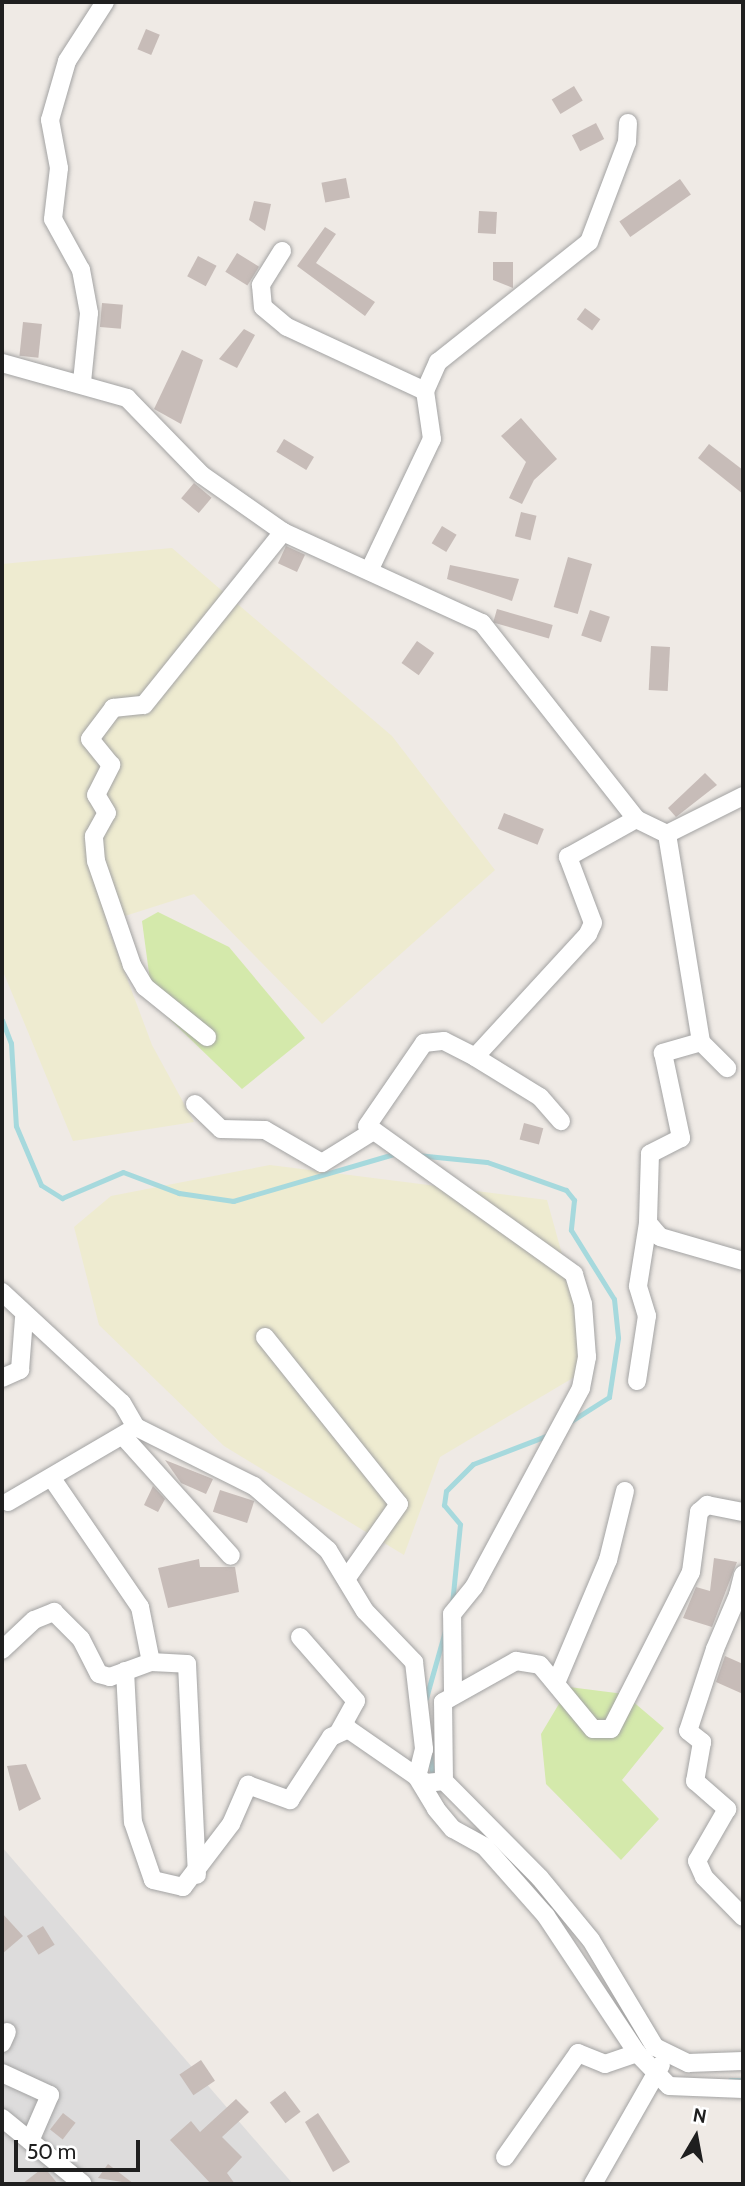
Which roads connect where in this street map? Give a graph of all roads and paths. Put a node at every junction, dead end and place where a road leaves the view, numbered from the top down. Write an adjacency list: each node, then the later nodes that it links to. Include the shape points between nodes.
1 (105, 2): 5 (street, via 67,61 50,120 59,168 53,219 80,270 89,313)
2 (628, 123): 6 (street, via 627,142 589,242 470,330 438,362)
3 (282, 251): 6 (street, via 261,285 263,307 287,327)
4 (2, 363): 5 (street)
5 (82, 382): 7 (street, via 127,398 202,475)
6 (425, 391): 8 (street, via 432,439)
7 (283, 532): 8 (street); 12 (street, via 144,705 113,708 90,739 111,765 96,795 107,813 94,836 96,861 132,965 145,988)
8 (369, 570): 10 (street, via 482,623)
9 (743, 796): 11 (street)
10 (636, 819): 11 (street); 14 (street, via 568,856 593,923)
11 (667, 834): 13 (street)
12 (207, 1037)
13 (701, 1042): 15 (street); 19 (street, via 663,1053 681,1138 650,1154)
14 (475, 1057): 17 (street, via 540,1097); 18 (street, via 444,1041 424,1043 369,1116)
15 (727, 1068)
16 (195, 1104): 18 (street, via 221,1129 265,1130 322,1163)
17 (561, 1121)
18 (370, 1133): 40 (street, via 423,1164 574,1273 587,1357 581,1388 474,1587 452,1614)
19 (648, 1223): 20 (street, via 660,1237); 25 (street, via 638,1286 646,1316)
20 (743, 1261)
21 (2, 1292): 22 (street)
22 (24, 1318): 24 (street, via 20,1370); 26 (street, via 122,1403)
23 (265, 1337): 33 (street, via 399,1504)
24 (2, 1378)
25 (637, 1381)
26 (129, 1432): 27 (street); 31 (street); 33 (street, via 254,1486 301,1522)
27 (53, 1480): 29 (street); 37 (street, via 140,1607)
28 (625, 1491): 39 (street, via 608,1560)
29 (8, 1502)
30 (743, 1512): 39 (street, via 708,1505 699,1512 691,1572 611,1729 593,1729)
31 (231, 1556)
32 (743, 1575): 34 (street)
33 (349, 1576): 42 (street, via 365,1611 414,1662)
34 (741, 1595): 44 (street, via 688,1731 702,1742 695,1781 727,1809 697,1861)
35 (300, 1637): 41 (street, via 356,1701)
36 (2, 1650): 38 (street, via 34,1619 54,1612 81,1639 99,1674)
37 (151, 1662): 38 (street); 43 (street, via 179,1660 189,1669)
38 (125, 1671): 43 (street, via 133,1822 153,1880 183,1887)
39 (556, 1683): 40 (street, via 540,1665 516,1661)
40 (453, 1691): 42 (street, via 440,1713)
41 (338, 1733): 42 (street, via 348,1729); 43 (street, via 290,1800 248,1785)
42 (432, 1781): 45 (street, via 436,1809 453,1829 485,1847 569,1944); 47 (street, via 557,1899 591,1940)
43 (197, 1875)
44 (741, 1910)
45 (637, 2053): 47 (street); 52 (street, via 605,2064 578,2053)
46 (743, 2061): 47 (street)
47 (661, 2065): 49 (street, via 690,2091); 54 (street)
48 (2, 2073): 51 (street, via 50,2095)
49 (743, 2089)
50 (2, 2118): 51 (street)
51 (30, 2141): 53 (street)
52 (505, 2157)
53 (83, 2184)
54 (593, 2184)

